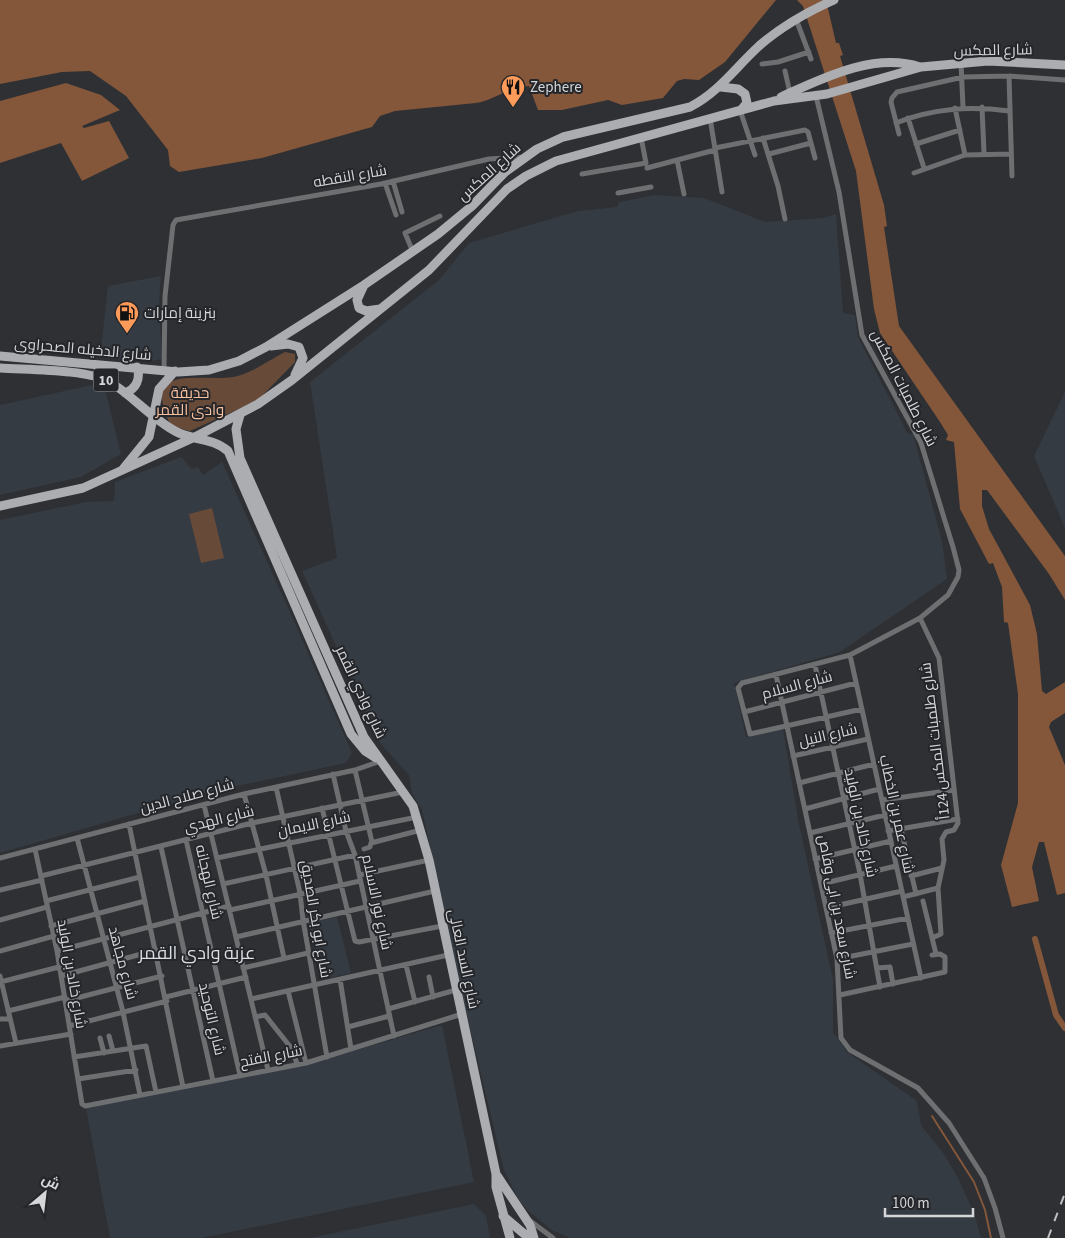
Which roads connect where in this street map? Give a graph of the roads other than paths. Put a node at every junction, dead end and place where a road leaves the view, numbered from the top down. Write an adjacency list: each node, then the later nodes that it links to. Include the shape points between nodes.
1 (832, 1): 2 (main road, شارع المكس)
2 (800, 16): 3 (street); 13 (main road, شارع المكس, via 758,47)
3 (809, 52): 4 (street); 6 (street)
4 (811, 59)
5 (961, 63): 7 (main road, شارع المكس, via 1016,61); 8 (main road, شارع المكس); 11 (street)
6 (762, 64)
7 (1065, 65)
8 (921, 67): 14 (main road, شارع المكس, via 882,61 823,78); 15 (main road, شارع المكس)
9 (785, 71): 14 (street)
10 (1009, 76): 11 (street); 12 (street); 21 (street)
11 (963, 77): 18 (street); 24 (street, via 894,94 892,102)
12 (1065, 80)
13 (721, 87): 20 (main road, via 745,94 747,102); 38 (main road, شارع المكس, via 690,107 563,137)
14 (790, 93): 16 (main road, شارع المكس)
15 (816, 96): 16 (main road, شارع المكس); 72 (street, شارع طلمبات المكس, via 839,192 862,335 921,443 959,570 952,590)
16 (774, 101): 20 (main road, شارع المكس)
17 (956, 108): 18 (street); 23 (street); 25 (street)
18 (963, 108): 19 (street)
19 (982, 108): 21 (street); 33 (street)
20 (741, 110): 22 (main road, شارع المكس); 29 (street)
21 (1009, 111): 35 (street)
22 (710, 118): 27 (main road, شارع المكس); 32 (street)
23 (908, 118): 24 (street); 31 (street)
24 (896, 122): 26 (street)
25 (960, 130): 31 (street); 36 (street)
26 (899, 134)
27 (640, 136): 41 (street); 58 (main road, شارع المكس, via 556,161 521,179 498,197 429,270)
28 (763, 138): 29 (street); 30 (street, via 803,130 808,132); 34 (street)
29 (750, 141): 32 (street); 37 (street)
30 (811, 143): 34 (street); 39 (street)
31 (916, 144): 42 (street)
32 (715, 149): 40 (street); 49 (street)
33 (984, 153): 35 (street); 36 (street)
34 (769, 154): 55 (street)
35 (1011, 154): 45 (street)
36 (965, 155): 42 (street)
37 (755, 156)
38 (525, 157): 46 (street, شارع النقطه, via 489,159); 56 (main road, شارع المكس, via 456,220)
39 (815, 158)
40 (677, 160): 41 (street); 51 (street)
41 (646, 165): 44 (street)
42 (924, 168): 43 (street)
43 (914, 173)
44 (582, 174)
45 (1012, 176)
46 (393, 181): 47 (street, شارع النقطه); 52 (street)
47 (385, 183): 53 (street); 63 (street, شارع النقطه, via 175,221 165,296)
48 (651, 187): 50 (street)
49 (722, 192)
50 (618, 194)
51 (684, 194)
52 (402, 212)
53 (396, 215)
54 (440, 216): 56 (street, via 405,233)
55 (785, 219)
56 (412, 252): 57 (main road, شارع المكس)
57 (364, 285): 58 (main road, via 357,300 359,308 366,311); 59 (main road, شارع المكس)
58 (384, 308): 65 (main road, شارع المكس)
59 (266, 347): 64 (main road, شارع المكس, via 224,366 194,372); 65 (main road, via 288,344 298,347 303,358)
60 (0, 356): 61 (main road, شارع الدخيله الصحراوى / 10)
61 (137, 367): 63 (main road, شارع الدخيله الصحراوى / 10); 66 (main road, via 138,382)
62 (0, 368): 66 (main road, شارع الدخيله الصحراوى / 10, via 95,376)
63 (164, 370): 64 (main road, شارع المكس)
64 (175, 371): 68 (main road, via 159,389)
65 (292, 380): 67 (main road, شارع المكس)
66 (124, 393): 68 (main road, شارع الدخيله الصحراوى / 10)
67 (240, 415): 69 (main road, شارع المكس); 86 (main road, شارع وادي القمر, via 237,444 240,458 361,730)
68 (155, 416): 69 (main road, شارع الدخيله الصحراوى / 10, via 176,432); 70 (main road, via 149,437)
69 (195, 436): 70 (main road, شارع المكس); 86 (main road, شارع وادي القمر, via 219,444 231,455 352,734 365,751)
70 (121, 471): 71 (main road, شارع المكس, via 66,493)
71 (0, 506)
72 (920, 618): 73 (street); 94 (street, شارع طلمبات المكس 124أ, via 939,658)
73 (850, 655): 74 (street); 76 (street, شارع عمر بن الخطاب)
74 (815, 665): 75 (street); 77 (street, شارع خالد بن الوليد)
75 (776, 675): 78 (street, شارع سعد بن ابى وقاص); 80 (street, via 742,683 738,688)
76 (856, 683): 77 (street, شارع السلام); 79 (street, شارع عمر بن الخطاب)
77 (820, 692): 78 (street, شارع السلام); 81 (street, شارع خالد بن الوليد)
78 (782, 702): 80 (street, شارع السلام); 82 (street, شارع سعد بن ابى وقاص)
79 (862, 709): 81 (street); 83 (street, شارع عمر بن الخطاب)
80 (744, 712): 82 (street, via 748,732 752,734)
81 (826, 717): 82 (street); 84 (street, شارع خالد بن الوليد)
82 (787, 726): 85 (street, شارع سعد بن ابى وقاص)
83 (868, 739): 84 (street, شارع النيل); 87 (street, شارع عمر بن الخطاب)
84 (832, 747): 85 (street, شارع النيل); 89 (street, شارع خالد بن الوليد)
85 (793, 756): 91 (street, شارع سعد بن ابى وقاص)
86 (381, 761): 88 (street, شارع صلاح الدين); 95 (main road, شارع السد العالى)
87 (874, 764): 89 (street); 93 (street, شارع عمر بن الخطاب)
88 (355, 770): 90 (street, شارع صلاح الدين); 98 (street)
89 (838, 773): 91 (street); 97 (street, شارع خالد بن الوليد)
90 (333, 774): 92 (street, شارع صلاح الدين); 100 (street, شارع نور الاسلام)
91 (799, 783): 103 (street, شارع سعد بن ابى وقاص)
92 (276, 787): 96 (street, شارع صلاح الدين); 105 (street, شارع ابو بكر الصديق)
93 (879, 789): 97 (street); 99 (street, شارع عمر بن الخطاب)
94 (954, 790): 99 (street); 107 (street, شارع طلمبات المكس 124أ)
95 (404, 792): 98 (street, شارع الهدي); 106 (main road, شارع السد العالى)
96 (244, 794): 101 (street, شارع صلاح الدين); 108 (street)
97 (844, 798): 103 (street); 109 (street, شارع خالد بن الوليد)
98 (362, 800): 100 (street, شارع الهدي); 111 (street)
99 (882, 800): 104 (street, شارع عمر بن الخطاب)
100 (339, 804): 102 (street, شارع الهدي); 113 (street, شارع نور الاسلام)
101 (204, 805): 110 (street, شارع صلاح الدين); 116 (street)
102 (322, 808): 105 (street, شارع الهدي); 118 (street)
103 (805, 809): 117 (street, شارع سعد بن ابى وقاص)
104 (885, 815): 109 (street); 115 (street, شارع عمر بن الخطاب)
105 (283, 816): 108 (street, شارع الهدي); 122 (street, شارع ابو بكر الصديق)
106 (417, 817): 111 (street, شارع الايمان); 114 (main road, شارع السد العالى)
107 (958, 819): 112 (street); 139 (street, شارع طلمبات المكس 124أ, via 957,827 942,838)
108 (252, 823): 116 (street, شارع الهدي); 126 (street)
109 (849, 823): 117 (street); 128 (street, شارع خالد بن الوليد)
110 (129, 824): 119 (street, شارع صلاح الدين); 129 (street)
111 (368, 826): 113 (street, شارع الايمان); 123 (street)
112 (901, 829): 115 (street); 142 (street)
113 (346, 830): 118 (street, شارع الايمان); 130 (street, شارع نور الاسلام)
114 (421, 830): 123 (street); 135 (main road, شارع السد العالى)
115 (888, 831): 121 (street, شارع عمر بن الخطاب)
116 (211, 833): 120 (street, شارع الهدي); 132 (street)
117 (810, 833): 133 (street, شارع سعد بن ابى وقاص)
118 (328, 834): 122 (street, شارع الايمان); 134 (street)
119 (77, 838): 125 (street, شارع صلاح الدين); 136 (street, شارع مجاهد)
120 (186, 840): 124 (street, شارع الهدي); 165 (street, شارع الهجانه)
121 (891, 841): 128 (street); 137 (street, شارع عمر بن الخطاب)
122 (289, 842): 126 (street, شارع الايمان); 138 (street, شارع ابو بكر الصديق)
123 (372, 842): 127 (street)
124 (161, 847): 129 (street, شارع الهدي); 169 (street, شارع التوحيد)
125 (35, 849): 131 (street, شارع صلاح الدين); 144 (street, شارع خالد بن الوليد)
126 (259, 849): 132 (street, شارع الايمان); 141 (street)
127 (364, 849)
128 (855, 850): 133 (street); 140 (street, شارع خالد بن الوليد)
129 (135, 853): 136 (street, شارع الهدي); 143 (street)
130 (355, 855): 134 (street); 145 (street, شارع نور الاسلام)
131 (0, 858)
132 (217, 858): 146 (street)
133 (815, 859): 147 (street, شارع سعد بن ابى وقاص)
134 (334, 860): 138 (street); 148 (street)
135 (429, 860): 145 (street); 152 (main road, شارع السد العالى)
136 (84, 865): 144 (street, شارع الهدي); 151 (street, شارع مجاهد)
137 (896, 866): 140 (street); 154 (street, شارع عمر بن الخطاب)
138 (295, 868): 141 (street); 153 (street, شارع ابو بكر الصديق)
139 (942, 868): 142 (street); 149 (street, شارع طلمبات المكس 124أ)
140 (860, 874): 147 (street); 156 (street, شارع خالد بن الوليد)
141 (266, 875): 146 (street); 157 (street)
142 (911, 876): 155 (street)
143 (140, 877): 151 (street); 158 (street)
144 (41, 878): 150 (street, شارع الهدي); 160 (street, شارع خالد بن الوليد)
145 (360, 878): 148 (street); 161 (street, شارع نور الاسلام)
146 (224, 884): 162 (street)
147 (820, 884): 163 (street, شارع سعد بن ابى وقاص)
148 (341, 885): 153 (street); 164 (street)
149 (938, 888): 155 (street); 167 (street, شارع طلمبات المكس 124أ)
150 (0, 890)
151 (91, 890): 160 (street); 166 (street, شارع مجاهد)
152 (435, 891): 161 (street); 175 (main road, شارع السد العالى)
153 (300, 893): 157 (street); 172 (street, شارع ابو بكر الصديق)
154 (902, 894): 155 (street); 156 (street); 168 (street, شارع عمر بن الخطاب)
155 (916, 894)
156 (864, 899): 163 (street); 176 (street, شارع خالد بن الوليد)
157 (272, 900): 162 (street); 177 (street)
158 (145, 901): 166 (street); 174 (street)
159 (923, 901): 170 (street)
160 (47, 904): 171 (street); 173 (street, شارع خالد بن الوليد)
161 (365, 906): 164 (street); 183 (street, شارع نور الاسلام)
162 (229, 908): 165 (street); 180 (street)
163 (826, 908): 178 (street, شارع سعد بن ابى وقاص)
164 (347, 911): 172 (street); 183 (street, via 355,941)
165 (203, 913): 169 (street); 206 (street, شارع الهجانه)
166 (97, 914): 173 (street); 181 (street, شارع مجاهد)
167 (939, 917): 170 (street); 182 (street, شارع طلمبات المكس 124أ, via 942,934)
168 (908, 918): 176 (street); 184 (street, شارع عمر بن الخطاب)
169 (177, 919): 174 (street); 211 (street, شارع التوحيد)
170 (927, 919): 182 (street)
171 (0, 920)
172 (303, 920): 177 (street); 189 (street, شارع ابو بكر الصديق)
173 (51, 926): 179 (street, شارع خالد بن الوليد)
174 (151, 926): 181 (street); 185 (street)
175 (442, 926): 183 (street); 190 (main road, شارع السد العالى)
176 (869, 926): 178 (street); 188 (street, شارع خالد بن الوليد)
177 (278, 927): 180 (street); 191 (street)
178 (831, 933): 192 (street, شارع سعد بن ابى وقاص)
179 (54, 936): 186 (street); 187 (street, شارع خالد بن الوليد)
180 (236, 937): 196 (street)
181 (103, 938): 187 (street); 193 (street, شارع مجاهد)
182 (932, 938): 203 (street, via 934,955 945,957 947,969 944,973)
183 (372, 940): 198 (street, شارع نور الاسلام)
184 (913, 944): 188 (street); 203 (street, شارع عمر بن الخطاب)
185 (156, 950): 193 (street); 200 (street)
186 (0, 951)
187 (56, 951): 195 (street, شارع خالد بن الوليد)
188 (874, 952): 192 (street); 197 (street, شارع خالد بن الوليد)
189 (308, 953): 191 (street); 208 (street, شارع ابو بكر الصديق)
190 (448, 955): 194 (street); 212 (main road, شارع السد العالى)
191 (284, 958): 196 (street)
192 (836, 959): 214 (street, شارع سعد بن ابى وقاص)
193 (110, 963): 199 (street); 210 (street, شارع مجاهد)
194 (406, 965): 198 (street); 219 (street)
195 (59, 967): 199 (street, شارع خالد بن الوليد); 204 (street)
196 (244, 968): 202 (street)
197 (877, 968): 207 (street, via 890,967); 209 (street, شارع خالد بن الوليد)
198 (379, 971): 205 (street); 220 (street, شارع نور الاسلام)
199 (61, 976): 216 (street, شارع خالد بن الوليد)
200 (162, 976): 210 (street); 217 (street)
201 (429, 977): 215 (street)
202 (246, 978): 206 (street); 218 (street)
203 (921, 978): 207 (street)
204 (0, 980): 221 (street)
205 (340, 980): 208 (street); 229 (street)
206 (219, 984): 211 (street); 248 (street, شارع الهجانه)
207 (893, 984): 209 (street)
208 (314, 985): 213 (street); 243 (street, شارع ابو بكر الصديق)
209 (880, 987): 214 (street)
210 (116, 988): 216 (street); 222 (street, شارع مجاهد)
211 (193, 990): 217 (street); 250 (street, شارع التوحيد)
212 (456, 990): 215 (street); 223 (main road, شارع السد العالى)
213 (288, 991): 218 (street); 236 (street)
214 (840, 995): 261 (street, شارع سعد بن ابى وقاص, via 840,1030 845,1044 856,1054 918,1088 949,1123 984,1178)
215 (433, 997): 219 (street)
216 (65, 999): 221 (street); 228 (street, شارع خالد بن الوليد)
217 (166, 999): 222 (street); 251 (street)
218 (251, 999): 225 (street)
219 (415, 1002): 220 (street)
220 (388, 1009): 224 (street, شارع نور الاسلام)
221 (8, 1011): 227 (street)
222 (123, 1012): 228 (street); 237 (street, شارع مجاهد)
223 (462, 1014): 232 (street, شارع الفتح); 255 (main road, شارع السد العالى)
224 (389, 1016): 229 (street); 232 (street, شارع نور الاسلام)
225 (255, 1017): 238 (street, via 267,1016); 247 (street)
226 (0, 1019): 227 (street)
227 (10, 1019): 234 (street)
228 (69, 1026): 230 (street, شارع خالد بن الوليد)
229 (348, 1027): 239 (street)
230 (71, 1034): 234 (street); 242 (street, شارع خالد بن الوليد)
231 (109, 1036): 240 (street)
232 (394, 1036): 239 (street, شارع الفتح)
233 (100, 1038): 241 (street)
234 (16, 1043): 235 (street)
235 (0, 1046)
236 (302, 1046): 238 (street); 244 (street)
237 (132, 1048): 240 (street); 246 (street, شارع مجاهد); 252 (street, via 148,1047)
238 (292, 1048): 245 (street)
239 (351, 1049): 243 (street, شارع الفتح)
240 (113, 1052): 241 (street)
241 (104, 1053): 242 (street)
242 (74, 1057): 249 (street, شارع خالد بن الوليد)
243 (327, 1057): 244 (street, شارع الفتح)
244 (306, 1063): 245 (street, شارع الفتح)
245 (297, 1064): 247 (street, شارع الفتح)
246 (136, 1070): 249 (street); 253 (street, شارع مجاهد)
247 (268, 1070): 248 (street, شارع الفتح)
248 (240, 1075): 250 (street, شارع الفتح)
249 (78, 1079): 254 (street, شارع خالد بن الوليد)
250 (213, 1080): 251 (street, شارع الفتح)
251 (183, 1087): 252 (street, شارع الفتح)
252 (156, 1092): 253 (street, شارع الفتح)
253 (140, 1095): 254 (street, شارع الفتح, via 86,1106)
254 (82, 1104)
255 (496, 1174): 256 (main road, شارع السد العالى); 257 (main road)
256 (503, 1216): 258 (main road); 259 (main road, شارع السد العالى)
257 (524, 1217): 258 (main road); 260 (street)
258 (530, 1237): 260 (street)
259 (510, 1238)
260 (552, 1238)
261 (1003, 1238)

